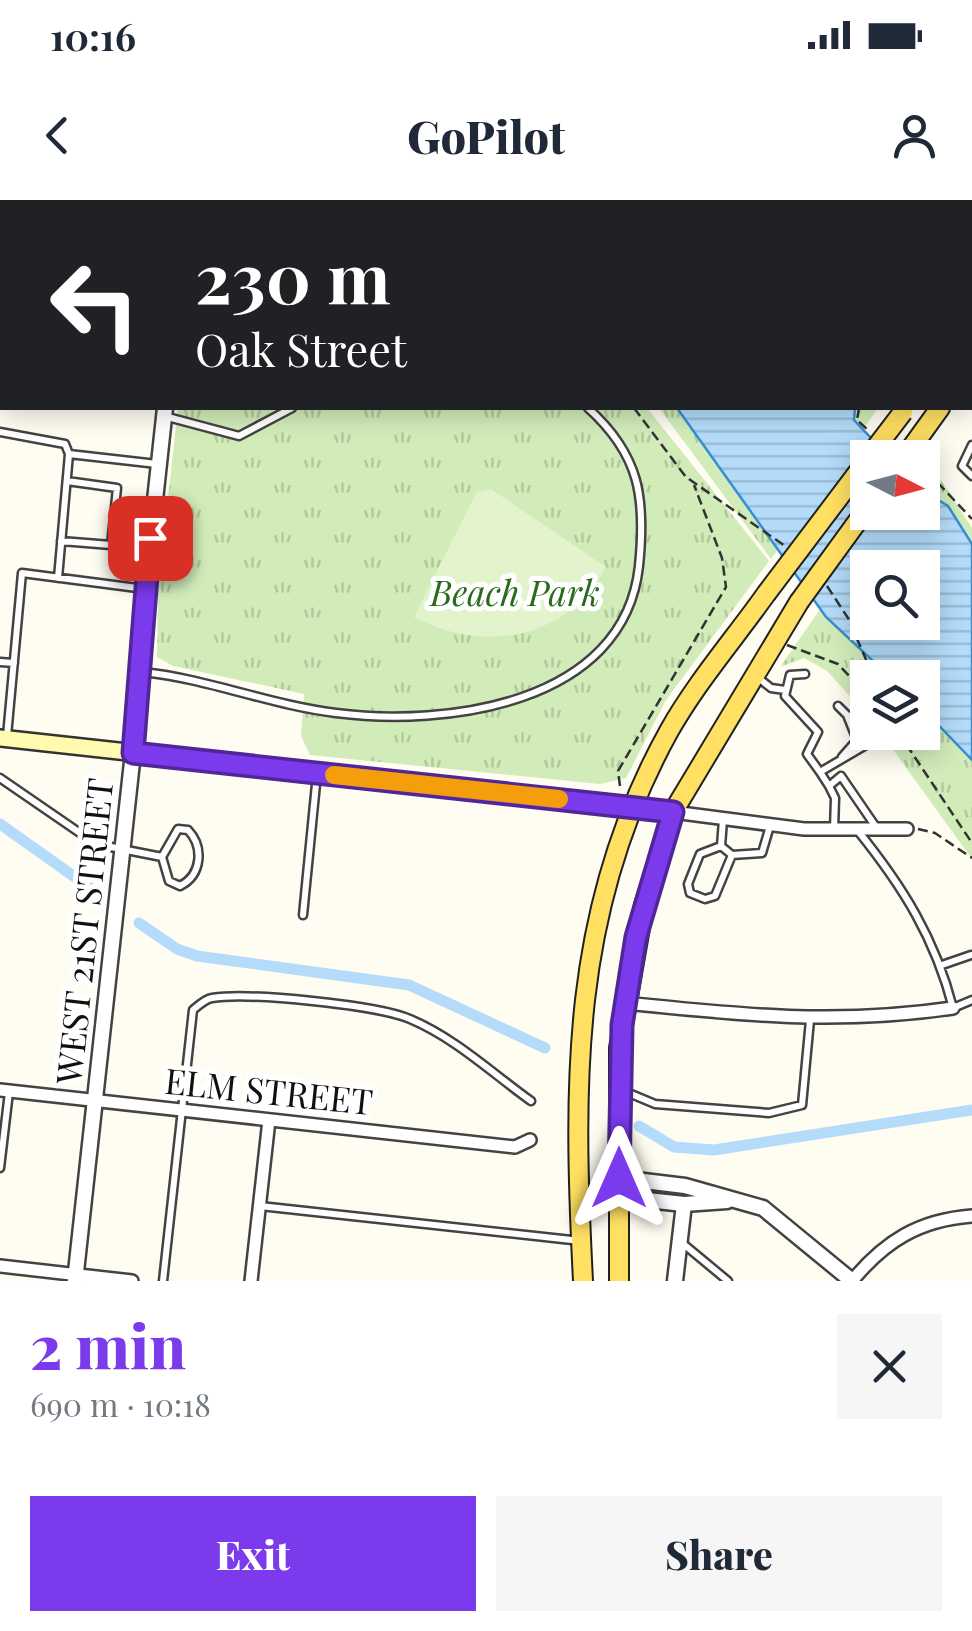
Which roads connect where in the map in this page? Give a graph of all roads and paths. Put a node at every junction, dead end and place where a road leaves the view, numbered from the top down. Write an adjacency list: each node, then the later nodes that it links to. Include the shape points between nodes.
1 (288, 410): 6 (lane, via 239,436)
2 (590, 410): 31 (lane, via 624,447 638,480 638,573 611,634 544,690 486,707 383,717 334,713)
3 (636, 410): 16 (path)
4 (904, 410): 8 (main road, bridge)
5 (939, 410): 9 (main road)
6 (164, 412): 12 (street, WEST 21ST STREET)
7 (0, 432): 11 (lane, via 65,444)
8 (882, 440)
9 (917, 440)
10 (972, 445): 13 (lane, via 962,466)
11 (69, 454): 12 (lane); 14 (lane)
12 (158, 464): 26 (street, WEST 21ST STREET)
13 (972, 476)
14 (67, 480): 20 (lane); 20 (lane, via 117,488 111,545)
15 (850, 482): 45 (main road, bridge, via 670,729)
16 (694, 483): 21 (path); 43 (path, via 726,587 618,771)
17 (940, 485): 18 (path)
18 (972, 520)
19 (851, 530): 27 (main road, bridge)
20 (62, 541): 25 (lane)
21 (792, 551)
22 (9, 570): 23 (lane)
23 (22, 573): 25 (lane); 30 (lane)
24 (817, 576): 28 (path, via 839,601)
25 (58, 578): 26 (lane)
26 (146, 589): 31 (street, WEST 21ST STREET)
27 (777, 638): 33 (main road); 34 (path, via 838,664)
28 (866, 660)
29 (0, 662): 30 (lane)
30 (14, 664): 37 (lane)
31 (142, 672): 39 (street, WEST 21ST STREET)
32 (805, 674): 35 (lane, via 790,675)
33 (755, 675): 35 (lane); 46 (main road)
34 (850, 677)
35 (784, 690): 40 (lane, via 818,732 807,754)
36 (838, 706): 40 (lane, via 863,726 867,739 858,752)
37 (3, 738): 39 (main road)
38 (910, 750): 53 (path)
39 (133, 753): 41 (main road); 55 (street, WEST 21ST STREET)
40 (820, 772): 44 (lane)
41 (318, 773): 45 (main road); 59 (lane)
42 (0, 778): 55 (lane, via 96,844)
43 (620, 786)
44 (829, 786): 50 (lane); 51 (lane, via 841,776)
45 (632, 808): 46 (main road); 80 (main road, via 596,928 581,1010)
46 (673, 812): 47 (street); 63 (main road, via 636,937)
47 (724, 818): 48 (street); 54 (lane)
48 (770, 824): 50 (street); 56 (lane, via 762,854)
49 (907, 829): 51 (street); 58 (path, via 936,833)
50 (834, 830): 52 (street)
51 (878, 830): 52 (street)
52 (858, 832): 61 (lane, via 904,890)
53 (972, 843)
54 (721, 846): 56 (lane); 56 (lane, via 702,858 690,893 710,899)
55 (122, 851): 57 (lane); 68 (street, WEST 21ST STREET)
56 (732, 855)
57 (162, 857): 57 (lane, via 168,881 186,884 196,871 198,842 178,829)
58 (972, 858)
59 (303, 914)
60 (971, 955): 61 (lane)
61 (942, 965): 64 (lane)
62 (972, 1000): 64 (lane)
63 (625, 1003): 65 (street); 66 (main road)
64 (953, 1008): 65 (street)
65 (810, 1020): 66 (lane, via 802,1105 769,1114 655,1104)
66 (618, 1090): 74 (main road)
67 (4, 1091): 68 (street, ELM STREET); 73 (lane)
68 (95, 1101): 70 (street, ELM STREET); 82 (street, WEST 21ST STREET)
69 (531, 1101): 70 (lane, via 408,1018 298,1001 209,998 193,1010)
70 (182, 1110): 71 (street, ELM STREET); 84 (lane)
71 (268, 1120): 72 (street, ELM STREET, via 515,1147); 77 (street)
72 (530, 1140)
73 (0, 1168)
74 (619, 1188): 75 (street, via 685,1186); 76 (street); 88 (main road)
75 (738, 1200): 76 (street); 91 (street, via 773,1215)
76 (684, 1204): 79 (street)
77 (259, 1206): 80 (lane); 85 (street)
78 (972, 1216): 91 (street, via 928,1223 894,1238)
79 (680, 1242): 89 (street); 90 (lane)
80 (581, 1246): 86 (main road); 87 (main road)
81 (0, 1266): 82 (street)
82 (75, 1278): 83 (street)
83 (132, 1281)
84 (163, 1281)
85 (251, 1281)
86 (583, 1281)
87 (594, 1281)
88 (619, 1281)
89 (675, 1281)
90 (728, 1281)
91 (852, 1281)

